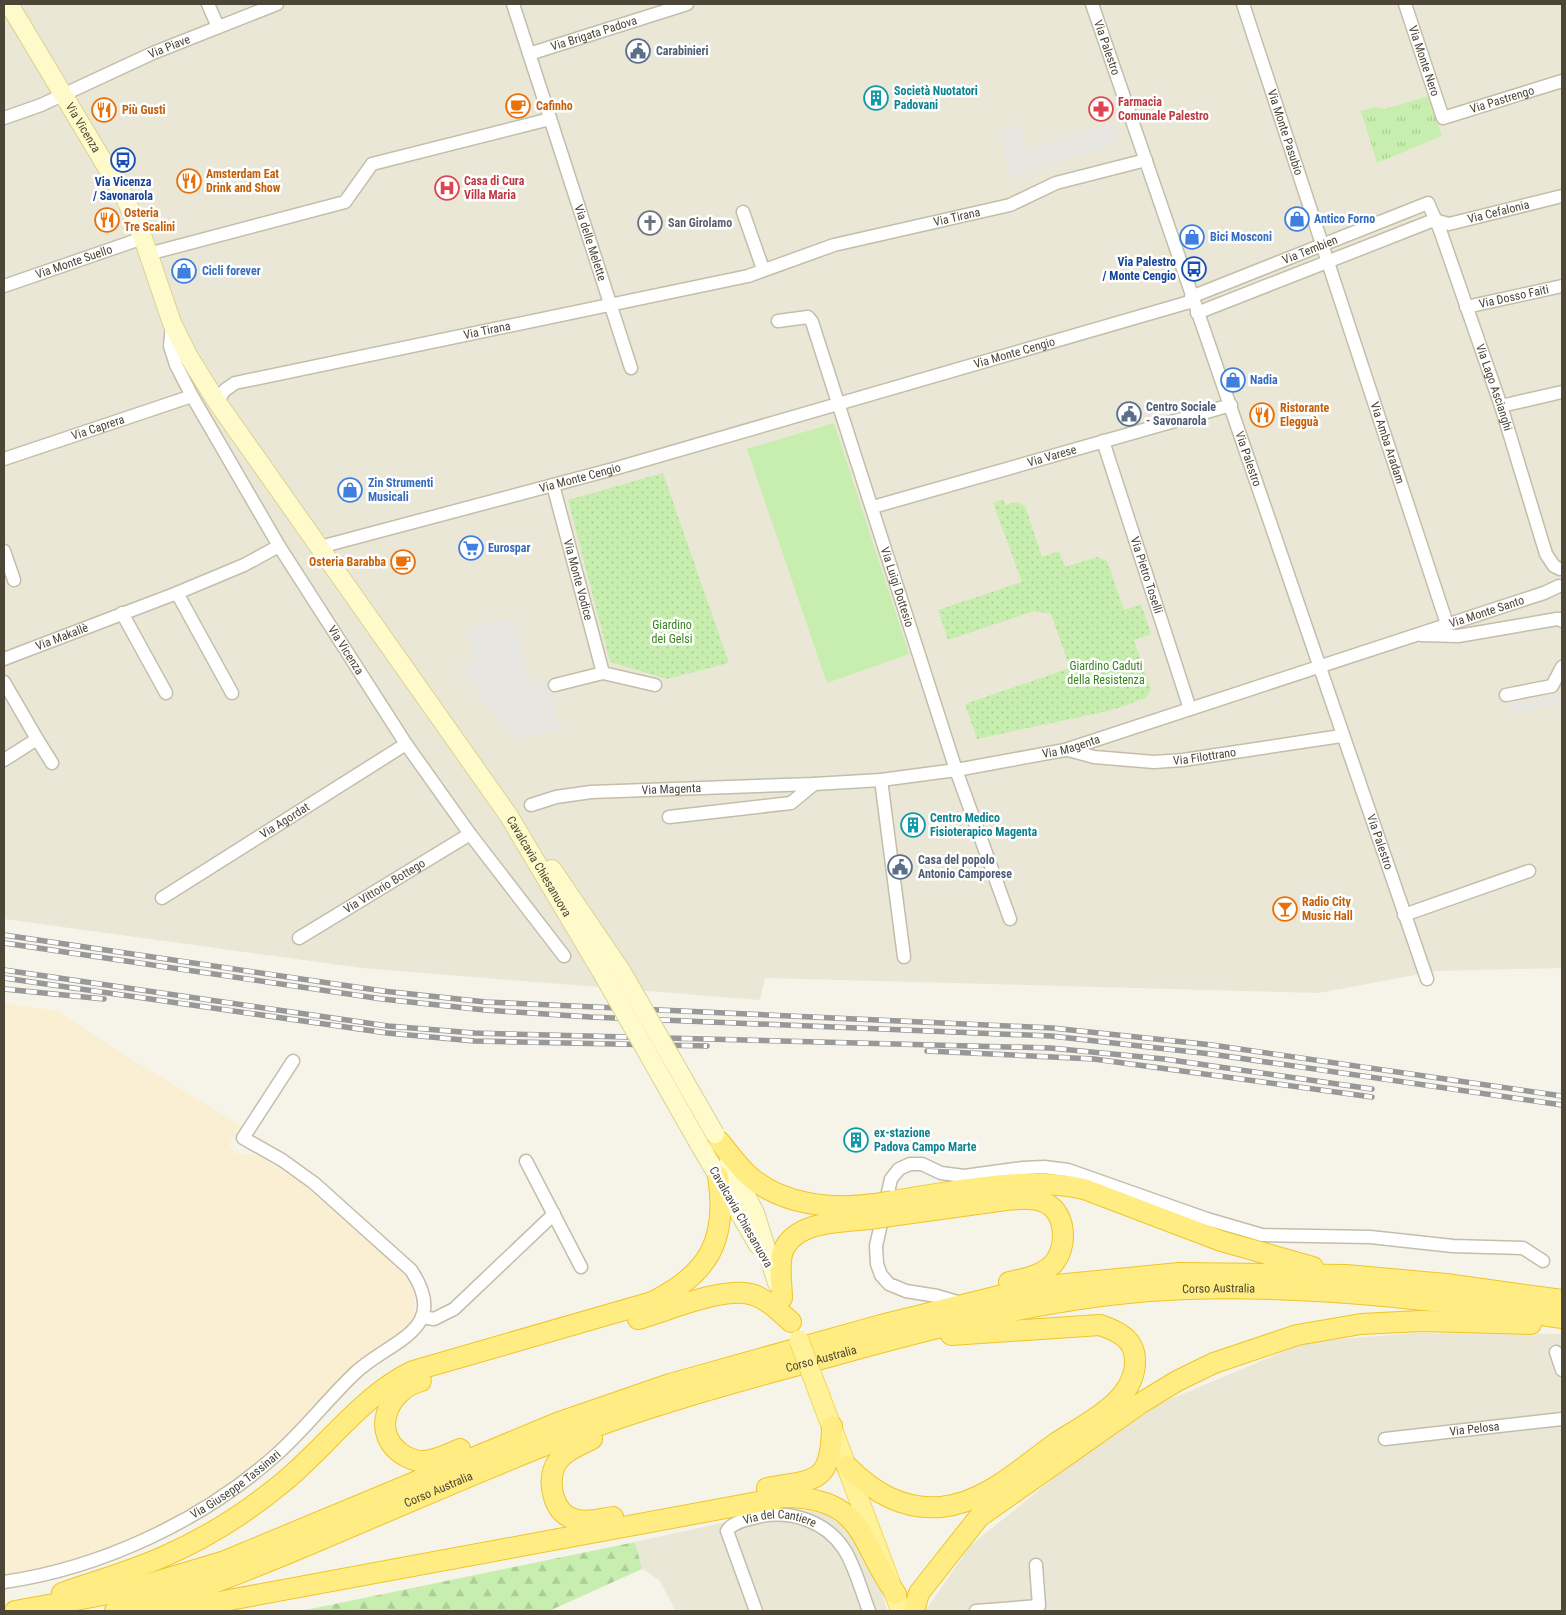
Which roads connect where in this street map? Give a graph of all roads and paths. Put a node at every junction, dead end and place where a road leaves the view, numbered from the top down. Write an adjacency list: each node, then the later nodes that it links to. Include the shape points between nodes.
1 (8, 4): 12 (main road, Via Vicenza)
2 (208, 4): 9 (street)
3 (277, 4): 9 (street, Via Piave)
4 (513, 4): 10 (street, Via delle Melette)
5 (687, 4): 10 (street, Via Brigata Padova)
6 (1092, 4): 16 (street, Via Palestro)
7 (1243, 4): 22 (street, Via Monte Pasubio)
8 (1405, 4): 14 (street, Via Monte Nero)
9 (218, 27): 12 (street, Via Piave)
10 (529, 54): 15 (street, Via delle Melette)
11 (1562, 81): 14 (street, Via Pastrengo)
12 (63, 95): 13 (street, Via Piave); 21 (main road, Via Vicenza, via 121,190)
13 (4, 118)
14 (1443, 118)
15 (550, 119): 21 (street, via 372,164 345,202); 28 (street, Via delle Melette)
16 (1146, 160): 24 (street, Via Tirana, via 1056,183 1010,205 868,236); 27 (street, Via Palestro)
17 (1562, 196): 20 (street, Via Cefalonia, via 1449,224)
18 (1428, 203): 20 (street, Via Lago Ascianghi); 22 (street, Via Tembien)
19 (743, 212): 24 (street)
20 (1434, 220): 23 (street, Via Tembien); 29 (street, Via Lago Ascianghi)
21 (146, 246): 25 (street, Via Monte Suello); 31 (main road, Via Vicenza)
22 (1322, 246): 23 (street, Via Monte Pasubio); 27 (street, Via Tembien)
23 (1327, 262): 27 (street, Via Tembien); 52 (street, Via Amba Aradam)
24 (763, 269): 28 (street, Via Tirana, via 748,276)
25 (4, 286)
26 (1562, 286): 29 (street, Via Dosso Faiti)
27 (1194, 304): 36 (street, Via Monte Cengio); 37 (street, Via Palestro)
28 (612, 306): 32 (street, Via delle Melette); 35 (street, Via Tirana, via 229,385)
29 (1466, 307): 38 (street, Via Lago Ascianghi)
30 (778, 321): 36 (street, via 799,317 811,319)
31 (172, 323): 34 (street, Via Vicenza, via 170,346); 35 (main road, Via Vicenza)
32 (631, 368)
33 (1562, 392): 38 (street)
34 (192, 396): 40 (street, Via Caprera); 43 (street, Via Vicenza)
35 (217, 402): 44 (main road, Via Vicenza)
36 (837, 403): 41 (street, Via Monte Cengio); 42 (street, Via Luigi Dottesio)
37 (1231, 405): 39 (street, Via Varese); 55 (street, Via Palestro)
38 (1501, 406): 46 (street, Via Lago Ascianghi, via 1546,554 1554,566)
39 (1103, 441): 42 (street, Via Varese); 64 (street, Via Pietro Toselli)
40 (4, 459)
41 (553, 485): 44 (street, Via Monte Cengio); 57 (street, Via Monte Vodice)
42 (873, 507): 71 (street, Via Luigi Dottesio)
43 (279, 546): 49 (street, Via Makallè, via 244,565); 67 (street, Via Vicenza)
44 (320, 547): 75 (main road, Via Vicenza)
45 (4, 551): 47 (street)
46 (1561, 568): 48 (street, Via Monte Santo)
47 (14, 580)
48 (1561, 588): 52 (street, Via Monte Santo)
49 (177, 593): 50 (street, Via Makallè); 62 (street)
50 (122, 613): 54 (street, Via Makallè); 61 (street)
51 (1560, 620): 53 (street, Via Monte Santo, via 1458,636)
52 (1447, 624): 53 (street, Via Monte Santo)
53 (1414, 634): 55 (street, Via Monte Santo)
54 (4, 659)
55 (1320, 666): 64 (street, Via Magenta); 65 (street, Via Palestro)
56 (1562, 666): 63 (street, via 1552,686)
57 (603, 673): 59 (street); 60 (street)
58 (4, 682): 66 (street)
59 (555, 685)
60 (655, 685)
61 (166, 693)
62 (232, 693)
63 (1506, 695)
64 (1190, 709): 68 (street, Via Magenta)
65 (1341, 736): 68 (street, Via Filottrano, via 1154,762 1094,757); 80 (street, Via Palestro)
66 (37, 739): 69 (street); 70 (street)
67 (406, 744): 77 (street, Via Vicenza); 79 (street, Via Agordat)
68 (1065, 750): 71 (street, Via Magenta)
69 (4, 760)
70 (52, 763)
71 (956, 770): 72 (street, Via Magenta); 81 (street, Via Luigi Dottesio)
72 (881, 780): 73 (street, Via Magenta); 84 (street)
73 (814, 784): 74 (street, Via Magenta, via 591,792); 76 (street, Via Magenta, via 791,803)
74 (531, 805)
75 (509, 816): 87 (main road, Cavalcavia Chiesanuova, bridge, via 546,860 622,972); 89 (main road, Cavalcavia Chiesanuova, bridge)
76 (668, 817)
77 (470, 834): 82 (street, Via Vittorio Bottego); 83 (street, Via Vicenza)
78 (1529, 871): 80 (street)
79 (162, 898)
80 (1404, 915): 85 (street, Via Palestro)
81 (1010, 919)
82 (299, 938)
83 (564, 956)
84 (904, 957)
85 (1427, 979)
86 (293, 1061): 99 (street, via 243,1138 314,1183 411,1270 421,1285)
87 (717, 1138): 90 (highway, via 747,1174 778,1194 841,1207); 95 (main road, Cavalcavia Chiesanuova, via 755,1213)
88 (526, 1161): 91 (street)
89 (718, 1176): 95 (main road, Cavalcavia Chiesanuova); 115 (highway, via 721,1219 713,1248 701,1268 676,1290 652,1302 413,1371 374,1396 280,1485 214,1531 165,1556 112,1576)
90 (882, 1210): 94 (highway, via 1002,1186 1066,1185 1220,1241); 96 (highway, via 814,1226 794,1238 783,1252); 98 (highway, via 1026,1198 1043,1201 1057,1215 1064,1233 1061,1254 1050,1266 1030,1277 993,1285)
91 (554, 1214): 93 (street); 99 (street, via 454,1309 434,1319)
92 (1543, 1261): 98 (street, Corso Australia, via 1523,1248 1454,1246 1370,1237 1262,1235 1068,1170 1023,1168 964,1176 941,1173 922,1164 910,1164 891,1178 876,1246 877,1264 889,1284)
93 (581, 1267)
94 (1346, 1275): 97 (highway, Corso Australia, via 1446,1284); 98 (highway, Corso Australia, via 1179,1273 1056,1285)
95 (775, 1276): 96 (main road, Cavalcavia Chiesanuova)
96 (782, 1298): 101 (main road, Cavalcavia Chiesanuova)
97 (1562, 1300)
98 (963, 1304): 107 (highway, Corso Australia)
99 (422, 1317): 113 (street, Via Giuseppe Tassinari, via 414,1331 356,1372 274,1457 219,1498 126,1548 66,1569)
100 (1562, 1318): 103 (highway, Corso Australia, via 1376,1293 1182,1289 1058,1303)
101 (791, 1322): 107 (highway, via 767,1301 753,1294 736,1293 706,1299 415,1383 387,1407 385,1430 394,1448 411,1460 423,1461 582,1402); 109 (main road, Cavalcavia Chiesanuova, bridge)
102 (1562, 1324): 121 (highway, via 1394,1321 1361,1324 1297,1336 1214,1363 1140,1402 979,1517 919,1594)
103 (886, 1341): 106 (highway, Corso Australia); 111 (highway, via 1100,1325 1129,1340 1135,1350 1136,1367 1126,1392 1115,1402 975,1498 942,1507 904,1504 874,1490)
104 (1556, 1352): 105 (street)
105 (1562, 1370)
106 (746, 1379): 109 (highway, via 688,1406 594,1438 569,1450 555,1466 551,1484 558,1506 572,1519 590,1521 811,1480 829,1464); 117 (highway, Corso Australia, via 610,1420 277,1558 176,1595)
107 (670, 1384): 116 (highway, Corso Australia, via 557,1423 225,1561 124,1591)
108 (1562, 1420): 110 (street, Via Pelosa)
109 (832, 1426): 111 (main road, Cavalcavia Chiesanuova)
110 (1386, 1439)
111 (847, 1466): 114 (main road, Cavalcavia Chiesanuova)
112 (1036, 1565): 122 (street, via 1039,1606)
113 (4, 1582)
114 (899, 1603): 118 (highway, via 881,1574 864,1534 848,1515 817,1499 785,1498)
115 (4, 1606)
116 (15, 1611)
117 (116, 1611)
118 (170, 1611)
119 (756, 1611): 120 (street, Via del Cantiere, via 727,1531 730,1526 741,1522 782,1514 820,1524 838,1538)
120 (869, 1611)
121 (914, 1611)
122 (976, 1611)

